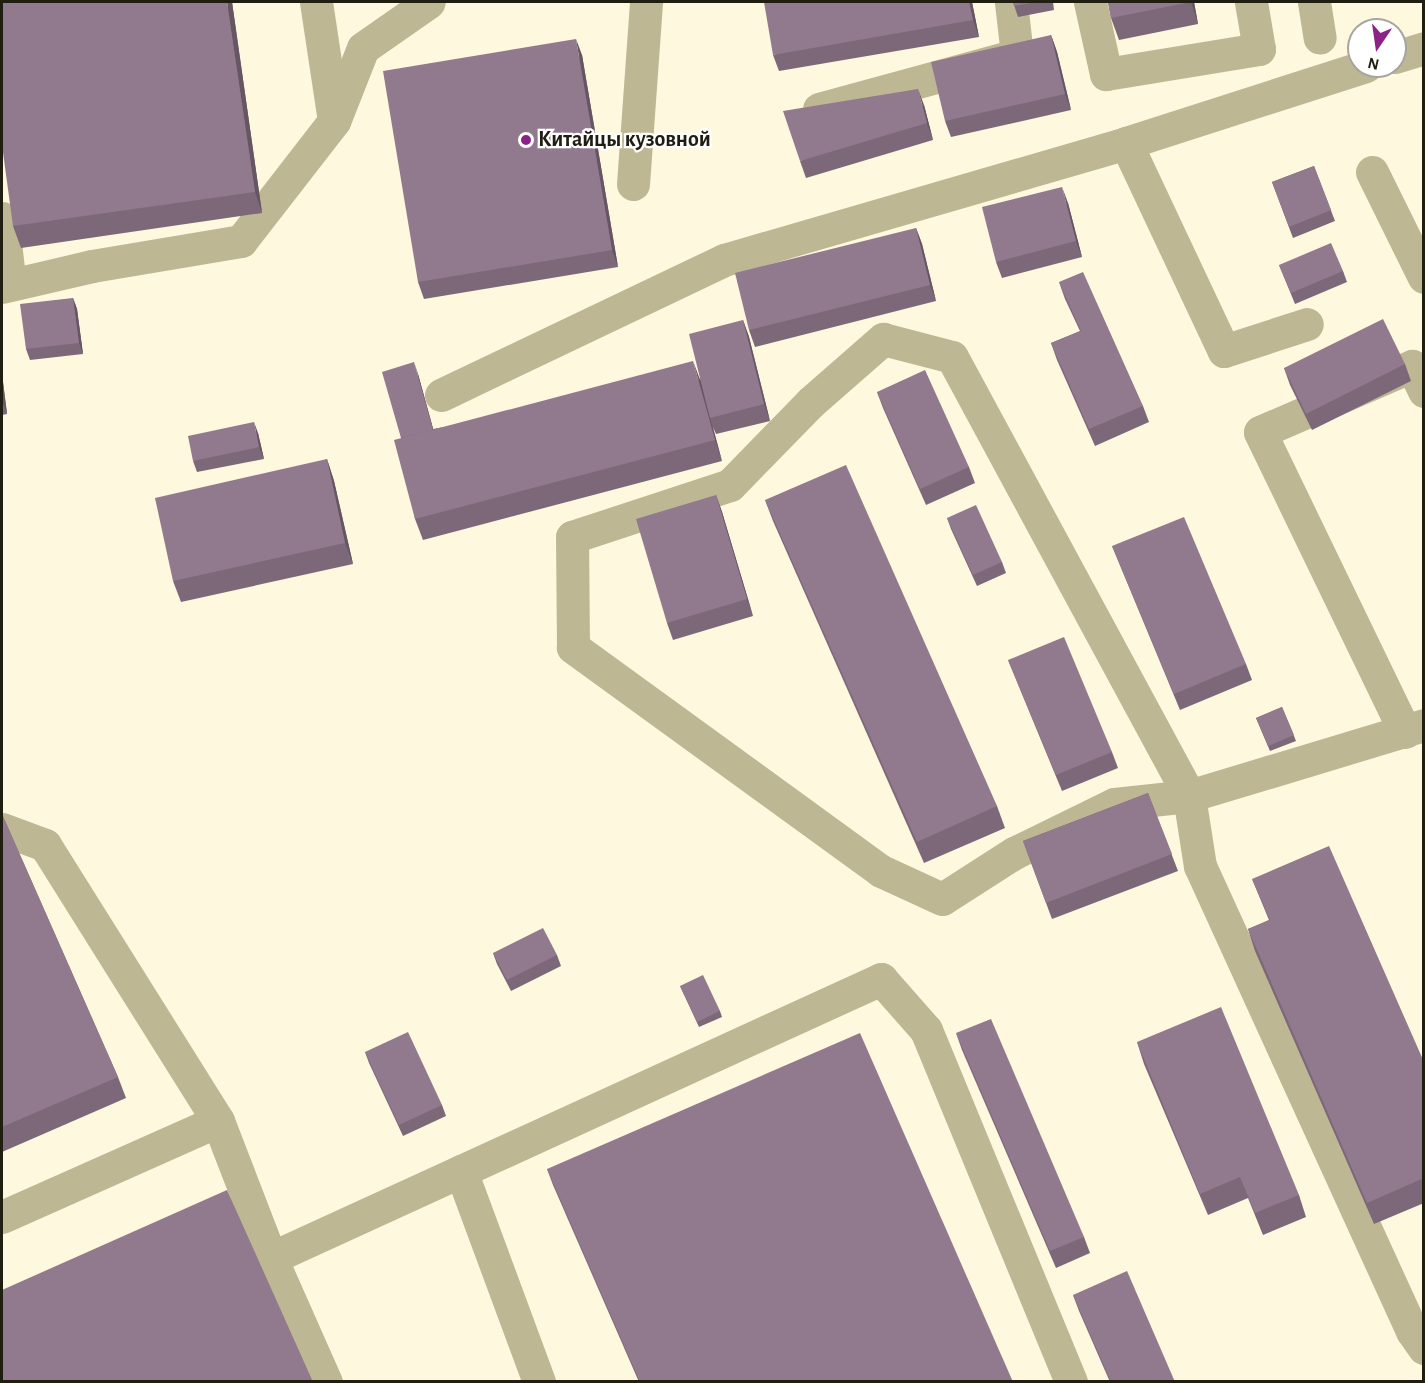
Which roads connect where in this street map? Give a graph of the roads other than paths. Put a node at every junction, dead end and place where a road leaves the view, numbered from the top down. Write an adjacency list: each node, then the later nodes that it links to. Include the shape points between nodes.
1 (316, 2): 13 (lane)
2 (429, 2): 13 (lane, via 363,48)
3 (646, 2): 16 (lane)
4 (1011, 2): 12 (lane, via 1017,55)
5 (1090, 2): 6 (lane, via 1106,74 1259,49)
6 (1251, 2)
7 (1314, 2): 8 (lane)
8 (1320, 38)
9 (1424, 48): 10 (lane)
10 (1407, 53)
11 (1347, 72): 14 (lane)
12 (819, 109)
13 (334, 121): 19 (lane, via 241,241 92,266)
14 (1126, 143): 20 (lane, via 1224,351); 22 (lane, via 724,260)
15 (1372, 172): 18 (lane)
16 (633, 184)
17 (2, 218): 19 (lane)
18 (1424, 277)
19 (6, 286)
20 (1307, 324)
21 (1424, 391): 23 (lane, via 1413,366 1260,432)
22 (441, 395)
23 (1414, 728): 24 (lane)
24 (1189, 796): 24 (lane, via 952,357 883,339 811,402 730,485 572,537 573,647 881,871 942,900 1014,853 1114,804); 30 (lane, via 1200,866 1412,1330)
25 (2, 829): 26 (lane, via 45,845)
26 (218, 1121): 28 (lane); 29 (lane)
27 (461, 1171): 29 (lane); 32 (lane); 33 (lane, via 881,979 926,1030)
28 (2, 1217)
29 (271, 1258): 31 (lane)
30 (1424, 1348)
31 (326, 1382)
32 (539, 1382)
33 (1071, 1382)

